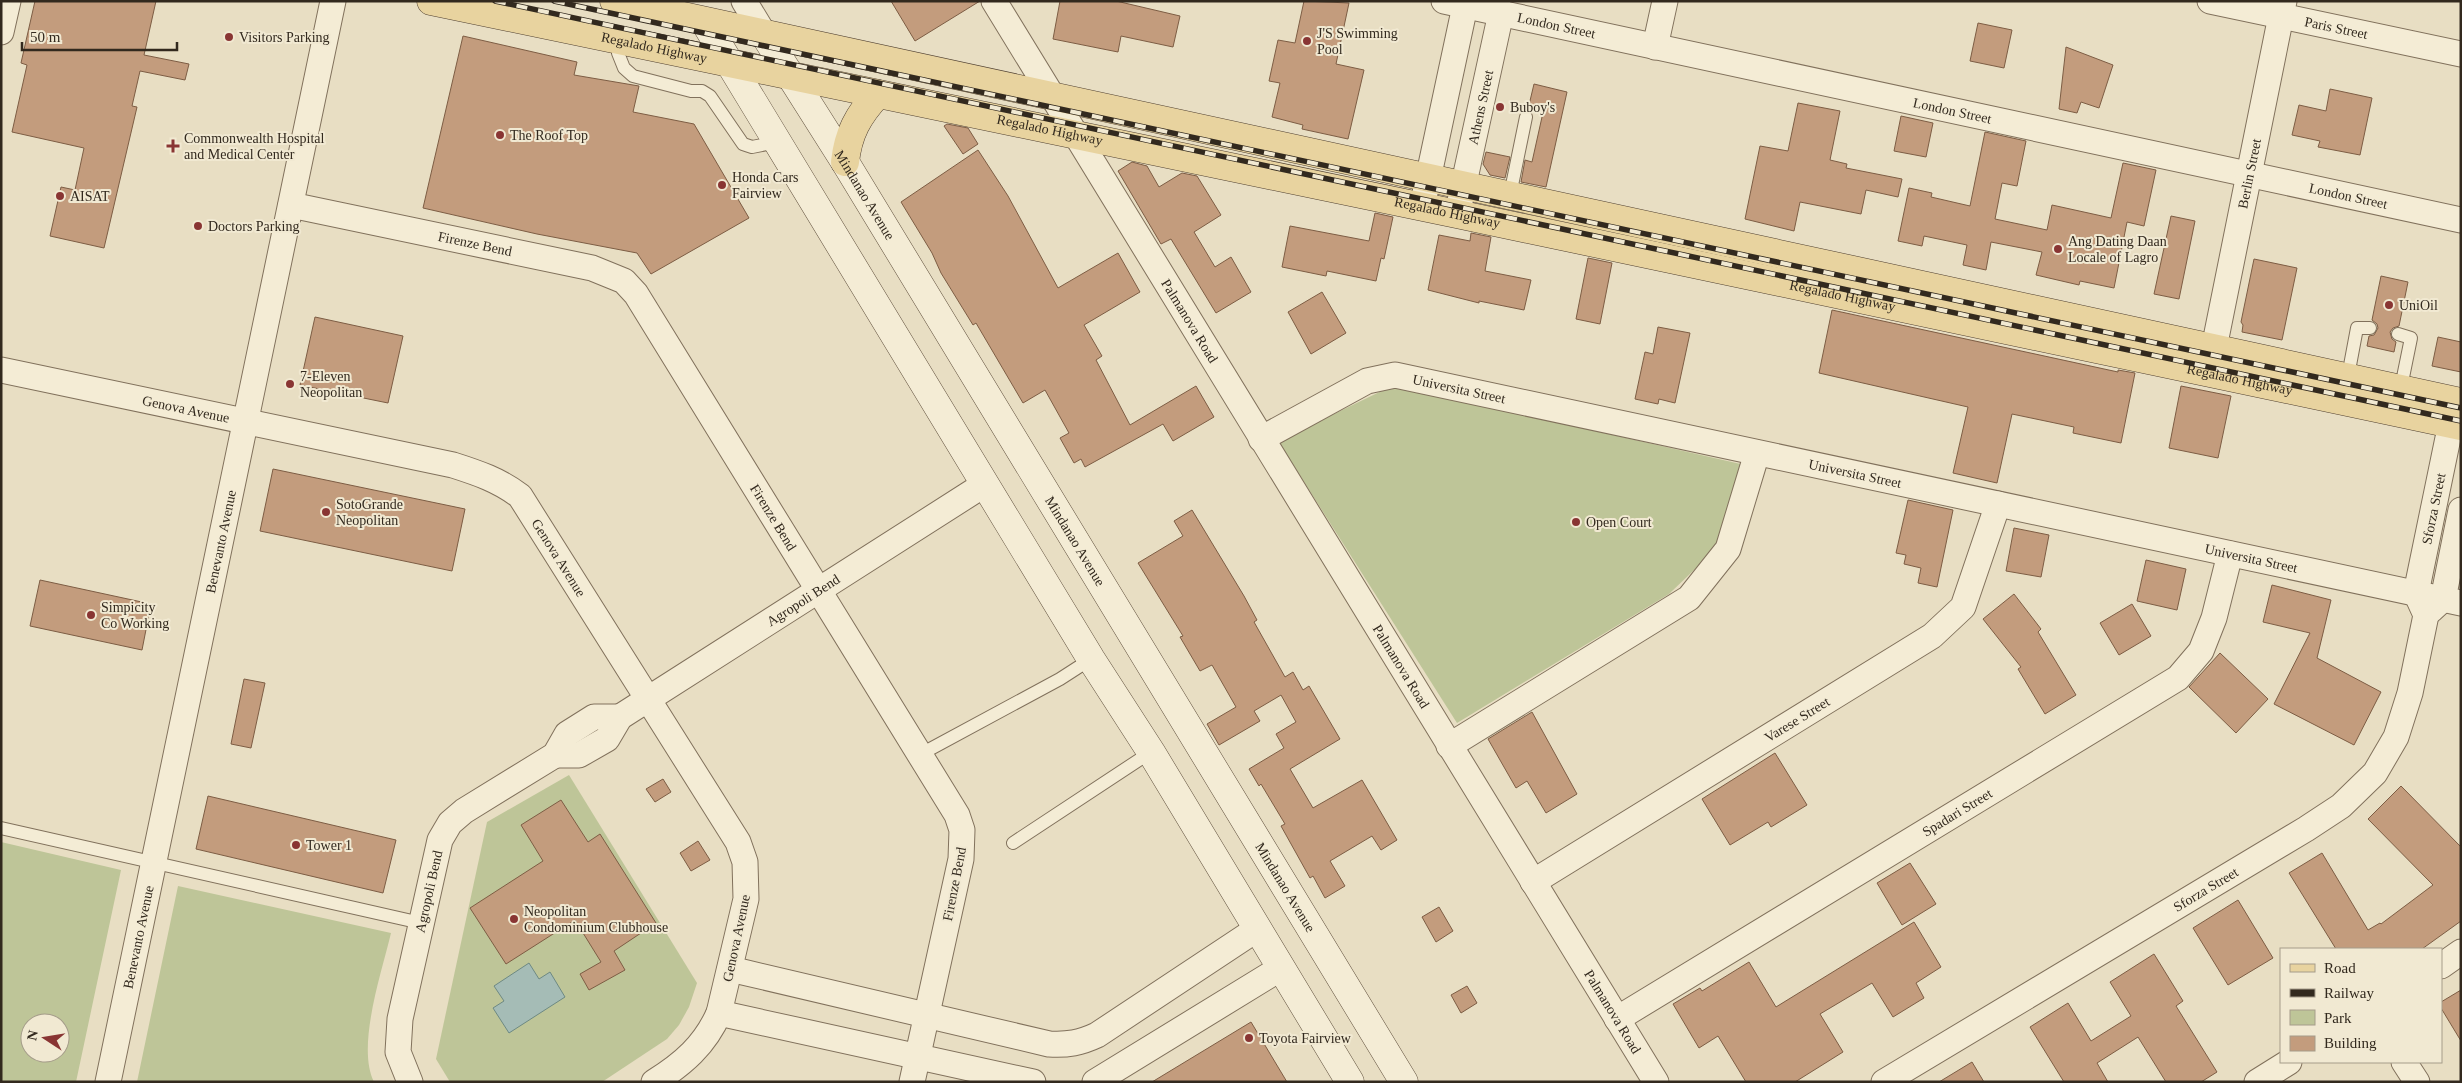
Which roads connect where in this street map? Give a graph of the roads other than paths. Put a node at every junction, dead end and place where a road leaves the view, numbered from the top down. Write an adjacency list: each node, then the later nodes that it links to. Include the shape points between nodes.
1 (8, 1): 13 (street)
2 (333, 1): 32 (street, Benevanto Avenue)
3 (431, 1): 15 (main road, Regalado Highway)
4 (614, 1): 12 (main road, Regalado Highway)
5 (744, 1): 14 (street, Mindanao Avenue)
6 (994, 1): 21 (street, Palmanova Road)
7 (1665, 1): 16 (street)
8 (2210, 1): 11 (street, Paris Street)
9 (1459, 3): 10 (street, London Street); 25 (street)
10 (1499, 7): 16 (street, London Street); 26 (street, Athens Street)
11 (2283, 9): 17 (street, Paris Street); 28 (street, Berlin Street)
12 (698, 11): 14 (main road, Regalado Highway); 18 (main road)
13 (1, 32)
14 (764, 34): 19 (main road, Mindanao Avenue); 21 (main road, Regalado Highway)
15 (619, 40): 18 (main road, Regalado Highway); 24 (lane, via 621,61 633,76 690,91 702,91 710,96 743,144 752,147)
16 (1655, 47): 28 (street, London Street)
17 (2461, 54)
18 (730, 63): 19 (main road, Regalado Highway); 24 (main road)
19 (790, 76): 20 (main road, Regalado Highway); 27 (main road, Mindanao Avenue)
20 (878, 94): 23 (main road, Regalado Highway); 27 (main road, via 854,125)
21 (1053, 97): 23 (street, Palmanova Road); 29 (main road, Regalado Highway)
22 (1526, 117): 31 (lane)
23 (1074, 135): 33 (main road, Regalado Highway); 44 (street, Palmanova Road)
24 (777, 142): 47 (main road)
25 (1436, 143): 26 (street); 29 (street)
26 (1471, 150): 30 (street, Athens Street)
27 (844, 162): 81 (main road, Mindanao Avenue)
28 (2249, 176): 35 (street, London Street); 38 (street, Berlin Street)
29 (1428, 178): 30 (main road, Regalado Highway); 33 (street)
30 (1464, 185): 31 (main road, Regalado Highway); 34 (street, Athens Street)
31 (1510, 195): 38 (main road, Regalado Highway)
32 (291, 205): 43 (street, Benevanto Avenue); 51 (street, Firenze Bend, via 592,268 624,281 636,294)
33 (1422, 207): 34 (main road, Regalado Highway)
34 (1457, 214): 38 (main road, Regalado Highway)
35 (2461, 220)
36 (2370, 328): 40 (lane, via 2357,328)
37 (2398, 334): 41 (lane, via 2411,338)
38 (2201, 353): 40 (main road, Regalado Highway); 41 (main road, Regalado Highway)
39 (1, 370): 43 (street, Genova Avenue)
40 (2348, 376): 41 (main road, Regalado Highway)
41 (2399, 400): 42 (main road, Regalado Highway)
42 (2457, 413): 46 (street, Sforza Street)
43 (246, 422): 54 (street, Genova Avenue, via 453,465 504,484 520,496 532,513); 60 (street, Benevanto Avenue)
44 (1261, 439): 45 (street, Universita Street, via 1367,381 1395,375); 55 (street, Palmanova Road)
45 (1757, 453): 48 (street, Universita Street); 55 (street, via 1728,549 1688,598)
46 (2450, 475): 52 (street, Sforza Street)
47 (985, 484): 51 (street, Agropoli Bend); 53 (main road)
48 (1998, 504): 50 (street, Universita Street); 61 (street, Varese Street, via 1963,607 1932,636)
49 (2461, 510): 52 (street, Sforza Street)
50 (2230, 554): 52 (street, Universita Street); 70 (street, Spadari Street, via 2214,618 2201,651 2178,678)
51 (819, 590): 54 (street, Agropoli Bend); 57 (street, Firenze Bend)
52 (2436, 603): 83 (street, Sforza Street, via 2396,736 2375,772 2341,806)
53 (1090, 660): 56 (main road); 57 (lane)
54 (649, 700): 62 (street, Agropoli Bend, via 620,717 607,739 579,755 554,755 450,823 435,855); 67 (street, Genova Avenue, via 738,842 745,862 746,900)
55 (1450, 746): 61 (street, Palmanova Road)
56 (1151, 752): 59 (lane); 63 (main road)
57 (921, 754): 69 (street, Firenze Bend, via 957,815 963,845)
58 (1, 828): 60 (lane)
59 (1013, 843)
60 (154, 863): 62 (lane); 74 (street, Benevanto Avenue)
61 (1533, 882): 70 (street, Palmanova Road)
62 (420, 923): 75 (street, Agropoli Bend, via 398,1036 398,1052)
63 (1257, 930): 66 (main road); 69 (street, via 1084,1042 1050,1044)
64 (2461, 952): 65 (street)
65 (2442, 965)
66 (1281, 968): 79 (street); 80 (main road)
67 (730, 969): 68 (street, Genova Avenue); 69 (street)
68 (719, 1013): 71 (street); 76 (street, Genova Avenue, via 701,1045)
69 (926, 1016): 71 (street, Firenze Bend)
70 (1617, 1018): 82 (street, Palmanova Road)
71 (917, 1056): 77 (street, Firenze Bend); 78 (street)
72 (2288, 1063): 84 (street)
73 (2405, 1063): 85 (street)
74 (108, 1082)
75 (410, 1082)
76 (654, 1082)
77 (912, 1082)
78 (1033, 1082)
79 (1095, 1082)
80 (1350, 1082)
81 (1404, 1082)
82 (1656, 1082)
83 (1884, 1082)
84 (2256, 1082)
85 (2417, 1082)

